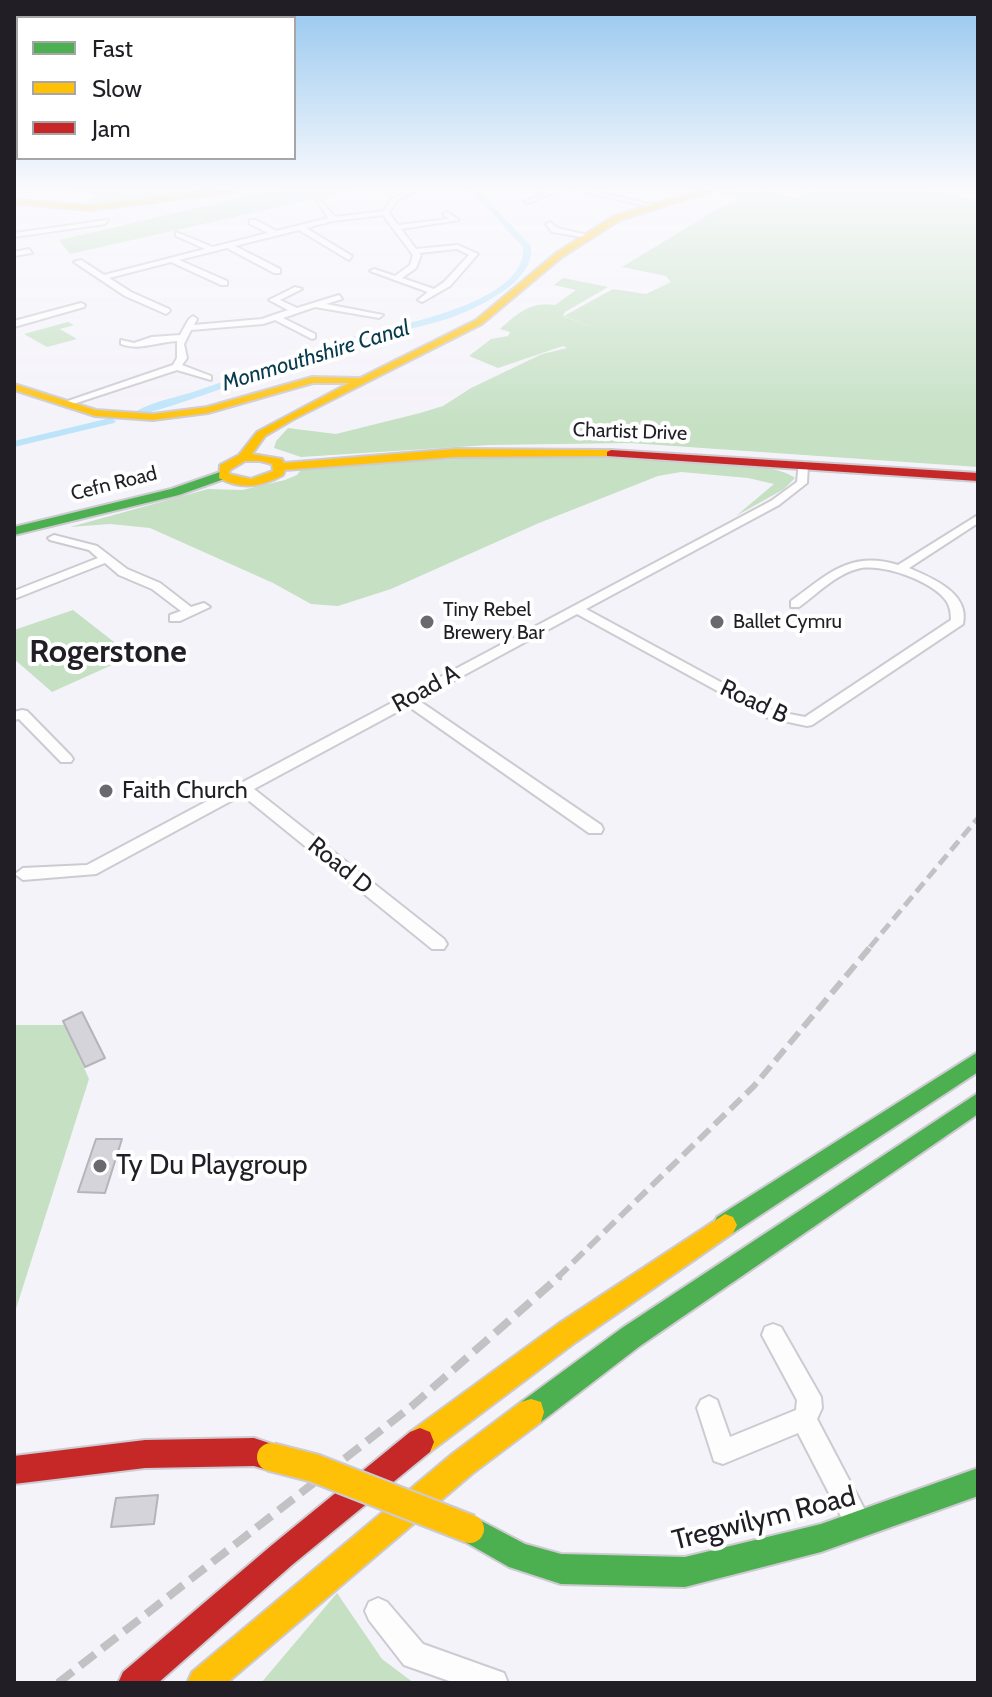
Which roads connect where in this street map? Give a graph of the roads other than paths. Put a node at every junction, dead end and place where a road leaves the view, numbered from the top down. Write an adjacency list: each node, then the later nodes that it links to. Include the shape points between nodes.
1 (88, 269): 11 (street)
2 (136, 269): 11 (street)
3 (193, 269): 12 (street)
4 (274, 269): 8 (street)
5 (407, 269): 10 (street)
6 (458, 269): 14 (street)
7 (542, 269): 32 (main road, via 494,313)
8 (277, 271)
9 (374, 271): 10 (street)
10 (398, 277): 14 (street, via 404,284)
11 (101, 278): 19 (street)
12 (224, 283)
13 (298, 289): 20 (street, via 273,300)
14 (435, 292): 16 (street)
15 (324, 295): 17 (street, via 337,298)
16 (422, 300)
17 (315, 304): 20 (street); 21 (street)
18 (81, 305): 24 (street)
19 (166, 311)
20 (297, 311): 23 (street)
21 (379, 315)
22 (194, 317): 25 (street)
23 (277, 318): 25 (street); 26 (street)
24 (14, 324)
25 (188, 328): 27 (street)
26 (312, 336)
27 (182, 338): 28 (street, via 134,346); 29 (street, via 182,358)
28 (124, 342)
29 (176, 367): 30 (street); 33 (street)
30 (208, 378)
31 (14, 387): 33 (main road)
32 (338, 388): 33 (main road, via 186,414 115,416); 34 (main road, via 261,434)
33 (64, 404)
34 (243, 458): 36 (main road, via 268,458); 37 (main road, via 227,464)
35 (803, 464): 36 (main road, Chartist Drive, via 583,451 404,456); 38 (main road, Chartist Drive); 47 (street, Road A, via 802,483 775,503)
36 (281, 467): 37 (main road, via 260,482 234,482)
37 (223, 475): 40 (main road, Cefn Road)
38 (978, 477)
39 (978, 518): 43 (street)
40 (14, 531)
41 (54, 538): 42 (street, via 93,548)
42 (107, 558): 44 (street); 48 (street)
43 (900, 569): 45 (street, via 861,561); 47 (street, Road B, via 942,588 958,610 958,621 807,722 770,714)
44 (14, 595)
45 (795, 604)
46 (204, 607): 48 (street)
47 (576, 609): 50 (street, Road A)
48 (188, 611): 49 (street)
49 (175, 618)
50 (407, 699): 53 (street, Road A); 54 (street)
51 (14, 716): 52 (street, via 22,714)
52 (66, 759)
53 (243, 788): 55 (street, Road A, via 90,870); 56 (street, Road D)
54 (595, 829)
55 (23, 874)
56 (438, 944)
57 (978, 1061): 66 (main road, via 571,1329 300,1538)
58 (978, 1103): 67 (main road, via 631,1337 474,1455)
59 (773, 1335): 61 (street, via 809,1397)
60 (709, 1408): 61 (street, via 723,1452)
61 (804, 1419): 64 (street)
62 (14, 1470): 64 (main road, Tregwilym Road, bridge, via 145,1454 254,1452 314,1468 470,1529 519,1557 561,1569 621,1573 685,1572)
63 (978, 1482): 64 (main road, Tregwilym Road)
64 (859, 1525)
65 (378, 1611): 68 (street, via 414,1655)
66 (134, 1683)
67 (203, 1683)
68 (494, 1683)

